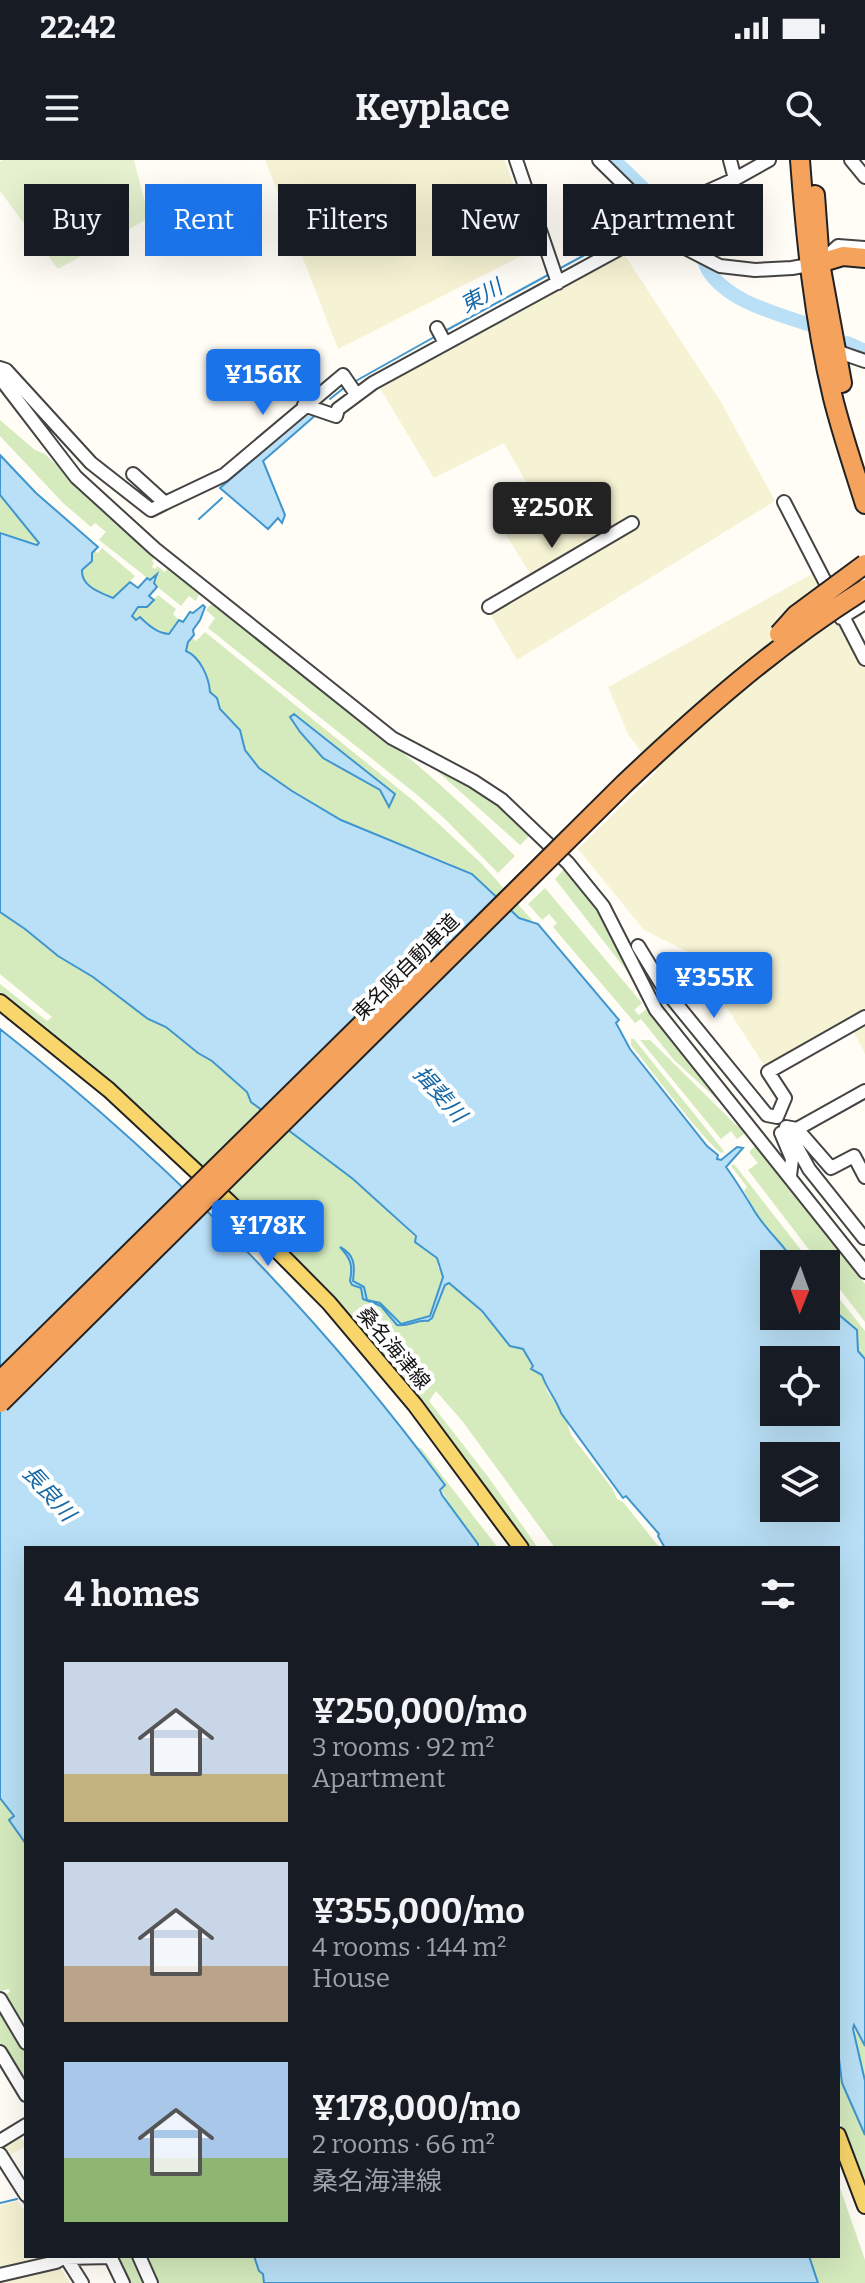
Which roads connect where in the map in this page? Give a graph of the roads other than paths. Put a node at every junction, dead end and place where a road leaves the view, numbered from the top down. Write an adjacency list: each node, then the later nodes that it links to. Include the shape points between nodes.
1 (516, 160): 20 (street)
2 (599, 160): 12 (street)
3 (730, 160): 11 (street)
4 (769, 160): 11 (street)
5 (800, 160): 18 (highway)
6 (812, 160): 18 (highway)
7 (851, 160): 10 (street)
8 (860, 160): 9 (street)
9 (865, 167)
10 (865, 177)
11 (735, 179): 13 (street)
12 (628, 184)
13 (724, 184)
14 (865, 248): 18 (street, via 838,246)
15 (605, 256): 20 (street)
16 (700, 256): 18 (street, via 720,266 755,270)
17 (865, 258): 18 (highway, via 843,256)
18 (814, 264): 19 (highway); 23 (highway); 33 (highway, via 834,400)
19 (865, 271)
20 (557, 281): 22 (street)
21 (437, 328): 22 (street)
22 (445, 342): 27 (street)
23 (836, 351): 24 (street); 29 (highway)
24 (865, 361)
25 (0, 368): 32 (street, via 91,463 151,510)
26 (0, 378): 49 (street, via 76,477 155,549 392,738 502,800 557,851 603,906 656,1010)
27 (356, 394): 28 (street, via 340,408); 28 (street, via 343,375)
28 (309, 401): 32 (street, via 224,475)
29 (865, 467)
30 (133, 474): 32 (street)
31 (784, 502): 40 (street)
32 (165, 503)
33 (865, 504)
34 (632, 523): 39 (street)
35 (865, 564): 41 (highway, bridge, via 796,615)
36 (865, 576): 41 (highway, 東名阪自動車道, bridge)
37 (865, 589): 55 (highway, 東名阪自動車道, bridge, via 719,696 633,775)
38 (865, 603): 40 (street)
39 (489, 607)
40 (841, 618): 42 (street)
41 (779, 634): 54 (highway, 東名阪自動車道, bridge, via 615,775)
42 (865, 659)
43 (638, 946): 47 (street, via 665,990 767,1115)
44 (0, 1002): 56 (main road, 桑名海津線, via 109,1090 329,1303 415,1405)
45 (865, 1017): 47 (street, via 768,1072 785,1098)
46 (865, 1091): 47 (street)
47 (787, 1124): 48 (street, via 831,1168); 49 (street, via 776,1122 792,1159); 51 (street, via 809,1169)
48 (859, 1153): 50 (street)
49 (790, 1176): 52 (street)
50 (865, 1177)
51 (865, 1238)
52 (860, 1260): 53 (street)
53 (865, 1272)
54 (0, 1381)
55 (0, 1403)
56 (520, 1546)
57 (0, 1999): 58 (street)
58 (24, 2040)
59 (0, 2052): 60 (street)
60 (24, 2092)
61 (24, 2126): 63 (street)
62 (840, 2140): 66 (main road)
63 (0, 2141)
64 (0, 2154): 65 (street)
65 (24, 2192)
66 (865, 2206)
67 (63, 2258): 70 (street); 71 (street)
68 (110, 2258): 72 (street)
69 (140, 2258): 73 (street)
70 (0, 2275)
71 (82, 2283)
72 (123, 2283)
73 (151, 2283)

